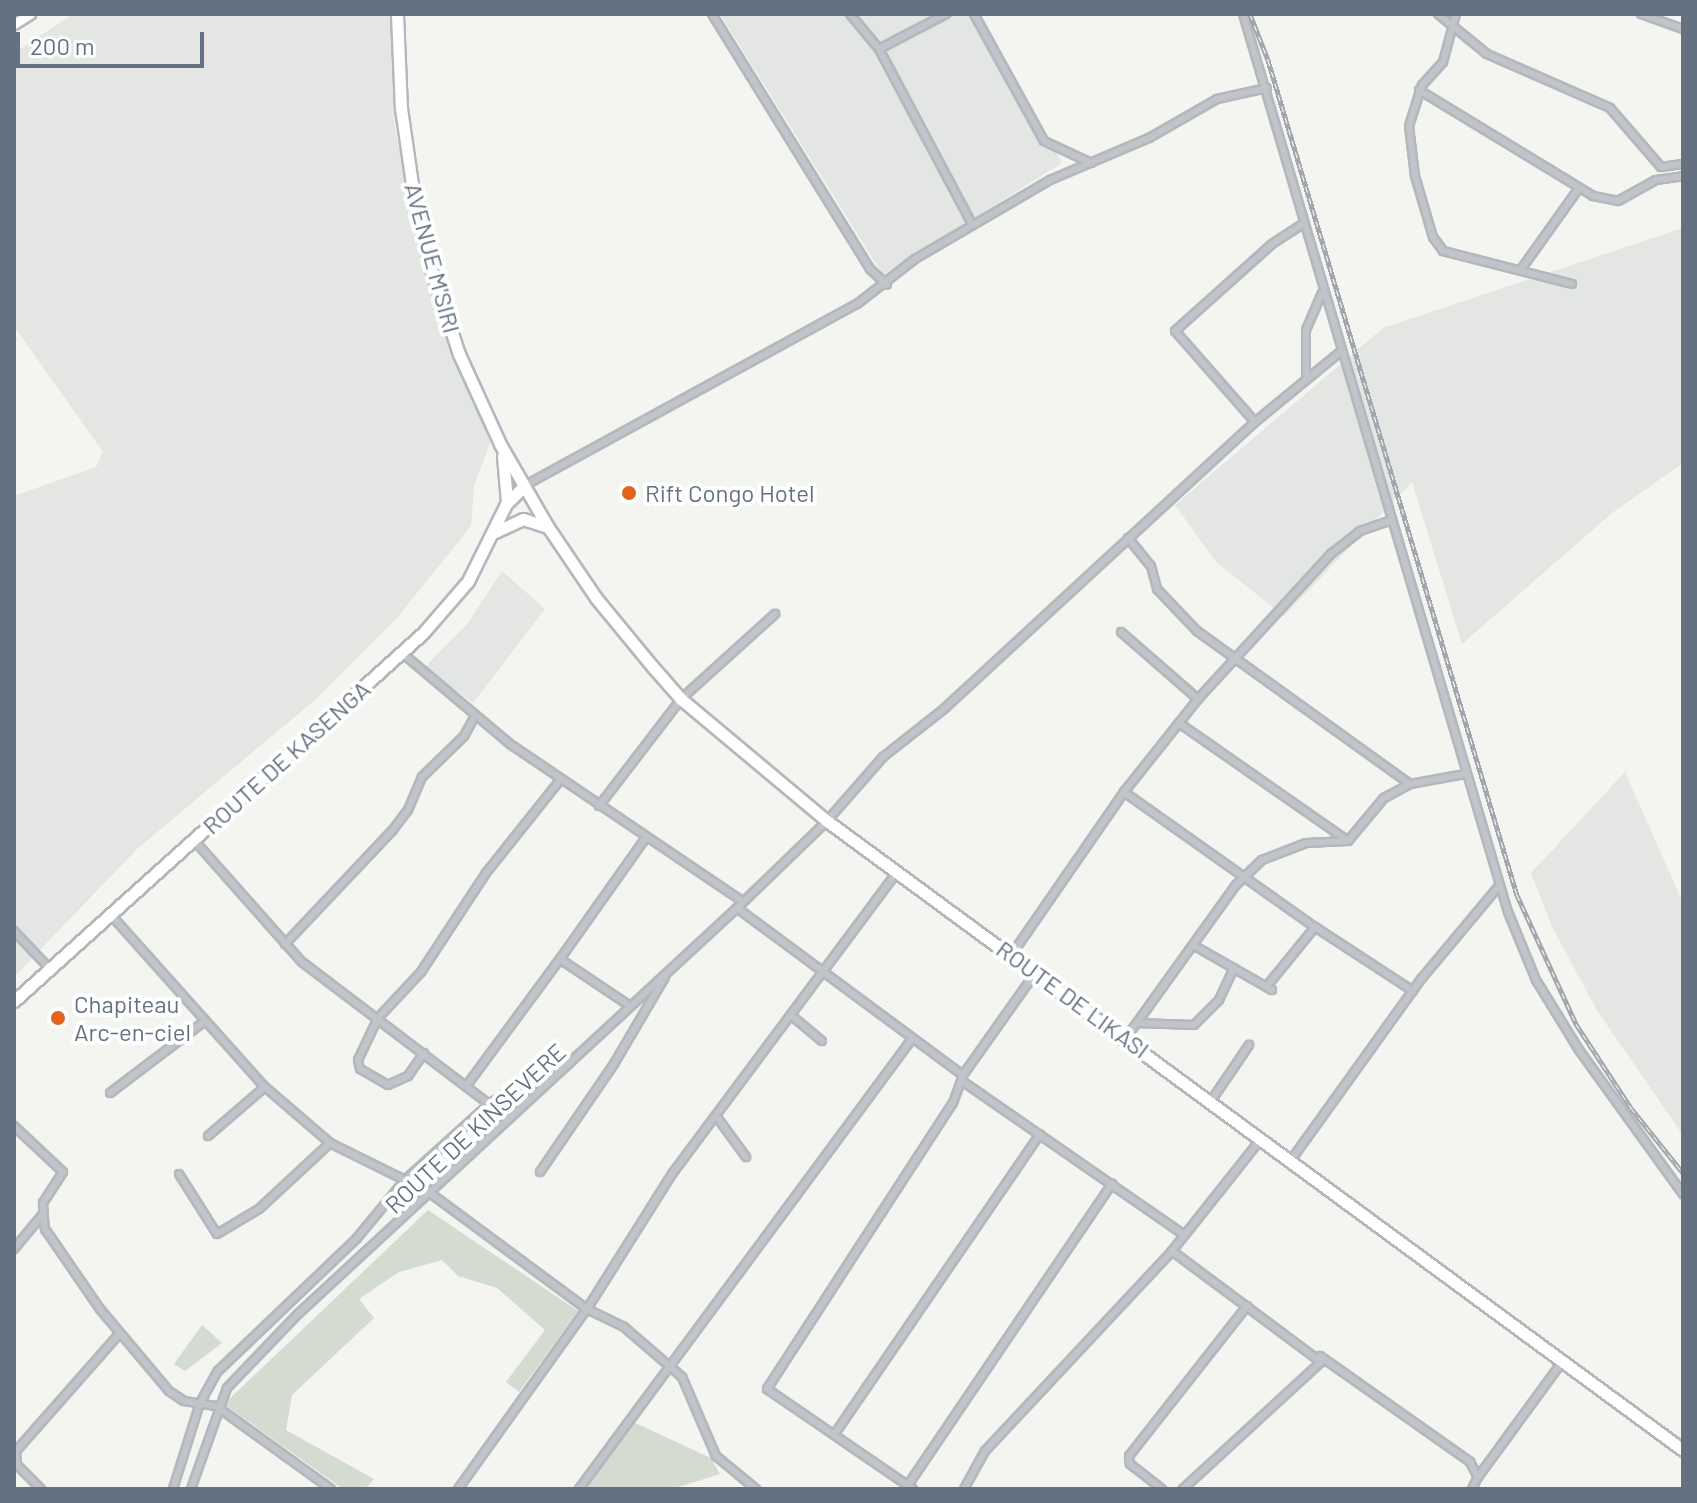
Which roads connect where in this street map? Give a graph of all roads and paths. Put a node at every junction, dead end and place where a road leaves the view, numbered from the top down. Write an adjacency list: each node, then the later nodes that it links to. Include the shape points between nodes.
1 (30, 14): 11 (main road)
2 (397, 14): 31 (highway, AVENUE M'SIRI, via 404,138 429,263 471,384)
3 (712, 14): 26 (street, via 870,269)
4 (850, 14): 14 (street)
5 (946, 14): 14 (street)
6 (974, 14): 17 (street, via 1044,141)
7 (1243, 14): 15 (street)
8 (1438, 14): 12 (street)
9 (1456, 14): 12 (street)
10 (1641, 14): 13 (street)
11 (14, 24)
12 (1453, 26): 16 (street, via 1443,62); 19 (street, via 1487,54 1610,108 1650,159)
13 (1683, 29)
14 (879, 49): 23 (street)
15 (1267, 88): 17 (street, via 1217,99 1174,126); 22 (street)
16 (1419, 90): 21 (street); 24 (street, via 1408,138 1433,237 1443,251)
17 (1091, 163): 23 (street)
18 (1683, 164): 19 (street)
19 (1672, 172): 20 (street); 21 (street, via 1618,201)
20 (1683, 176)
21 (1579, 188): 24 (street)
22 (1304, 223): 27 (street); 30 (street, via 1272,244 1175,331)
23 (972, 224): 26 (street, via 915,259)
24 (1522, 268): 25 (street)
25 (1572, 284)
26 (887, 285): 32 (street)
27 (1322, 293): 28 (street); 29 (street, via 1306,330)
28 (1339, 353): 29 (street, ROUTE DE KINSEVERE); 34 (street)
29 (1306, 377): 30 (street, ROUTE DE KINSEVERE)
30 (1255, 422): 37 (street, ROUTE DE KINSEVERE)
31 (500, 444): 32 (highway, AVENUE M'SIRI); 33 (highway)
32 (524, 486): 33 (highway, ROUTE DE KASENGA); 35 (highway, ROUTE DE LIKASI)
33 (506, 504): 36 (highway, ROUTE DE KASENGA)
34 (1392, 520): 41 (street, via 1360,531 1332,553); 46 (street)
35 (548, 527): 36 (highway, via 523,519); 42 (highway, ROUTE DE LIKASI, via 596,598)
36 (494, 532): 40 (highway, ROUTE DE KASENGA, via 453,600)
37 (1128, 538): 41 (street, via 1151,566 1157,589); 51 (street, ROUTE DE KINSEVERE, via 945,708 883,757)
38 (775, 614): 42 (street)
39 (1121, 632): 43 (street)
40 (402, 653): 44 (street); 52 (highway, ROUTE DE KASENGA)
41 (1234, 660): 43 (street); 48 (street)
42 (681, 699): 50 (street); 51 (highway, ROUTE DE LIKASI)
43 (1198, 699): 45 (street)
44 (475, 716): 47 (street); 62 (street, via 464,736 422,777 401,820)
45 (1179, 723): 49 (street); 54 (street)
46 (1465, 774): 48 (street); 57 (street)
47 (561, 779): 50 (street); 75 (street, via 486,873 421,972)
48 (1410, 784): 54 (street, via 1379,802)
49 (1124, 792): 56 (street); 64 (street)
50 (599, 806): 53 (street)
51 (827, 821): 55 (highway, ROUTE DE LIKASI); 58 (street, ROUTE DE KINSEVERE)
52 (193, 839): 59 (highway, ROUTE DE KASENGA); 62 (street)
53 (645, 839): 58 (street); 65 (street)
54 (1348, 841): 56 (street, via 1286,848)
55 (899, 870): 64 (highway, ROUTE DE LIKASI); 70 (street)
56 (1245, 877): 60 (street); 63 (street)
57 (1498, 887): 71 (street); 103 (street, via 1536,980 1579,1050)
58 (740, 905): 68 (street, ROUTE DE KINSEVERE); 70 (street)
59 (111, 915): 67 (highway, ROUTE DE KASENGA); 76 (street)
60 (1315, 927): 66 (street, via 1270,988); 71 (street)
61 (14, 931): 67 (street)
62 (285, 944): 75 (street, via 326,983)
63 (1193, 945): 66 (street); 77 (street)
64 (1012, 954): 69 (highway, ROUTE DE LIKASI)
65 (560, 959): 73 (street); 85 (street)
66 (1234, 968): 77 (street, via 1219,1000 1194,1025)
67 (50, 969): 72 (highway, ROUTE DE KASENGA)
68 (667, 972): 73 (street, ROUTE DE KINSEVERE); 98 (street, via 614,1064)
69 (1036, 972): 78 (highway, ROUTE DE LIKASI); 84 (street)
70 (823, 974): 74 (street); 79 (street)
71 (1413, 991): 97 (street)
72 (14, 1001)
73 (630, 1006): 83 (street, ROUTE DE KINSEVERE)
74 (792, 1016): 80 (street); 90 (street)
75 (378, 1018): 82 (street); 82 (street, via 361,1050 360,1069 388,1085 399,1083)
76 (205, 1021): 86 (street); 87 (street)
77 (1137, 1023): 78 (street)
78 (1126, 1038): 88 (highway, ROUTE DE LIKASI)
79 (912, 1039): 84 (street); 113 (street)
80 (822, 1041)
81 (1249, 1045): 88 (street)
82 (424, 1053): 85 (street)
83 (570, 1064): 89 (street, via 532,1076); 102 (street, ROUTE DE KINSEVERE)
84 (962, 1078): 92 (street); 116 (street, via 953,1103 767,1389)
85 (467, 1085): 89 (street)
86 (265, 1087): 93 (street); 95 (street)
87 (110, 1093)
88 (1211, 1101): 94 (highway, ROUTE DE LIKASI)
89 (489, 1104): 100 (street)
90 (716, 1116): 96 (street); 109 (street, via 642,1217)
91 (14, 1126): 104 (street, via 62,1168 63,1176 43,1203)
92 (1040, 1134): 101 (street); 116 (street)
93 (208, 1136)
94 (1262, 1138): 97 (highway, ROUTE DE LIKASI); 105 (street)
95 (330, 1143): 99 (street, via 259,1209 223,1234 205,1223); 100 (street)
96 (746, 1157)
97 (1291, 1160): 112 (highway, ROUTE DE LIKASI)
98 (540, 1172)
99 (179, 1174)
100 (405, 1180): 114 (street, via 357,1238 218,1371)
101 (1112, 1184): 105 (street); 121 (street)
102 (430, 1193): 109 (street); 115 (street, ROUTE DE KINSEVERE, via 298,1314 235,1377)
103 (1683, 1194)
104 (43, 1214): 106 (street); 110 (street, via 45,1229)
105 (1184, 1235): 107 (street)
106 (14, 1249)
107 (1172, 1251): 108 (street); 129 (street, via 985,1451)
108 (1247, 1306): 111 (street); 130 (street, via 1129,1456 1130,1464)
109 (587, 1309): 113 (street, via 624,1327); 126 (street)
110 (120, 1333): 114 (street, via 173,1396); 117 (street)
111 (1320, 1356): 120 (street, via 1466,1459); 131 (street, via 1315,1373)
112 (1563, 1361): 118 (highway, ROUTE DE LIKASI); 120 (street)
113 (667, 1368): 127 (street); 128 (street, via 689,1384 716,1456)
114 (200, 1403): 115 (street); 123 (street)
115 (216, 1406): 124 (street, ROUTE DE KINSEVERE); 125 (street)
116 (836, 1432): 121 (street)
117 (17, 1442): 119 (street)
118 (1683, 1450)
119 (15, 1465): 122 (street)
120 (1478, 1477): 132 (street)
121 (911, 1487)
122 (41, 1489)
123 (173, 1489)
124 (191, 1489)
125 (331, 1489)
126 (458, 1489)
127 (579, 1489)
128 (756, 1489)
129 (964, 1489)
130 (1162, 1489)
131 (1183, 1489)
132 (1472, 1489)

